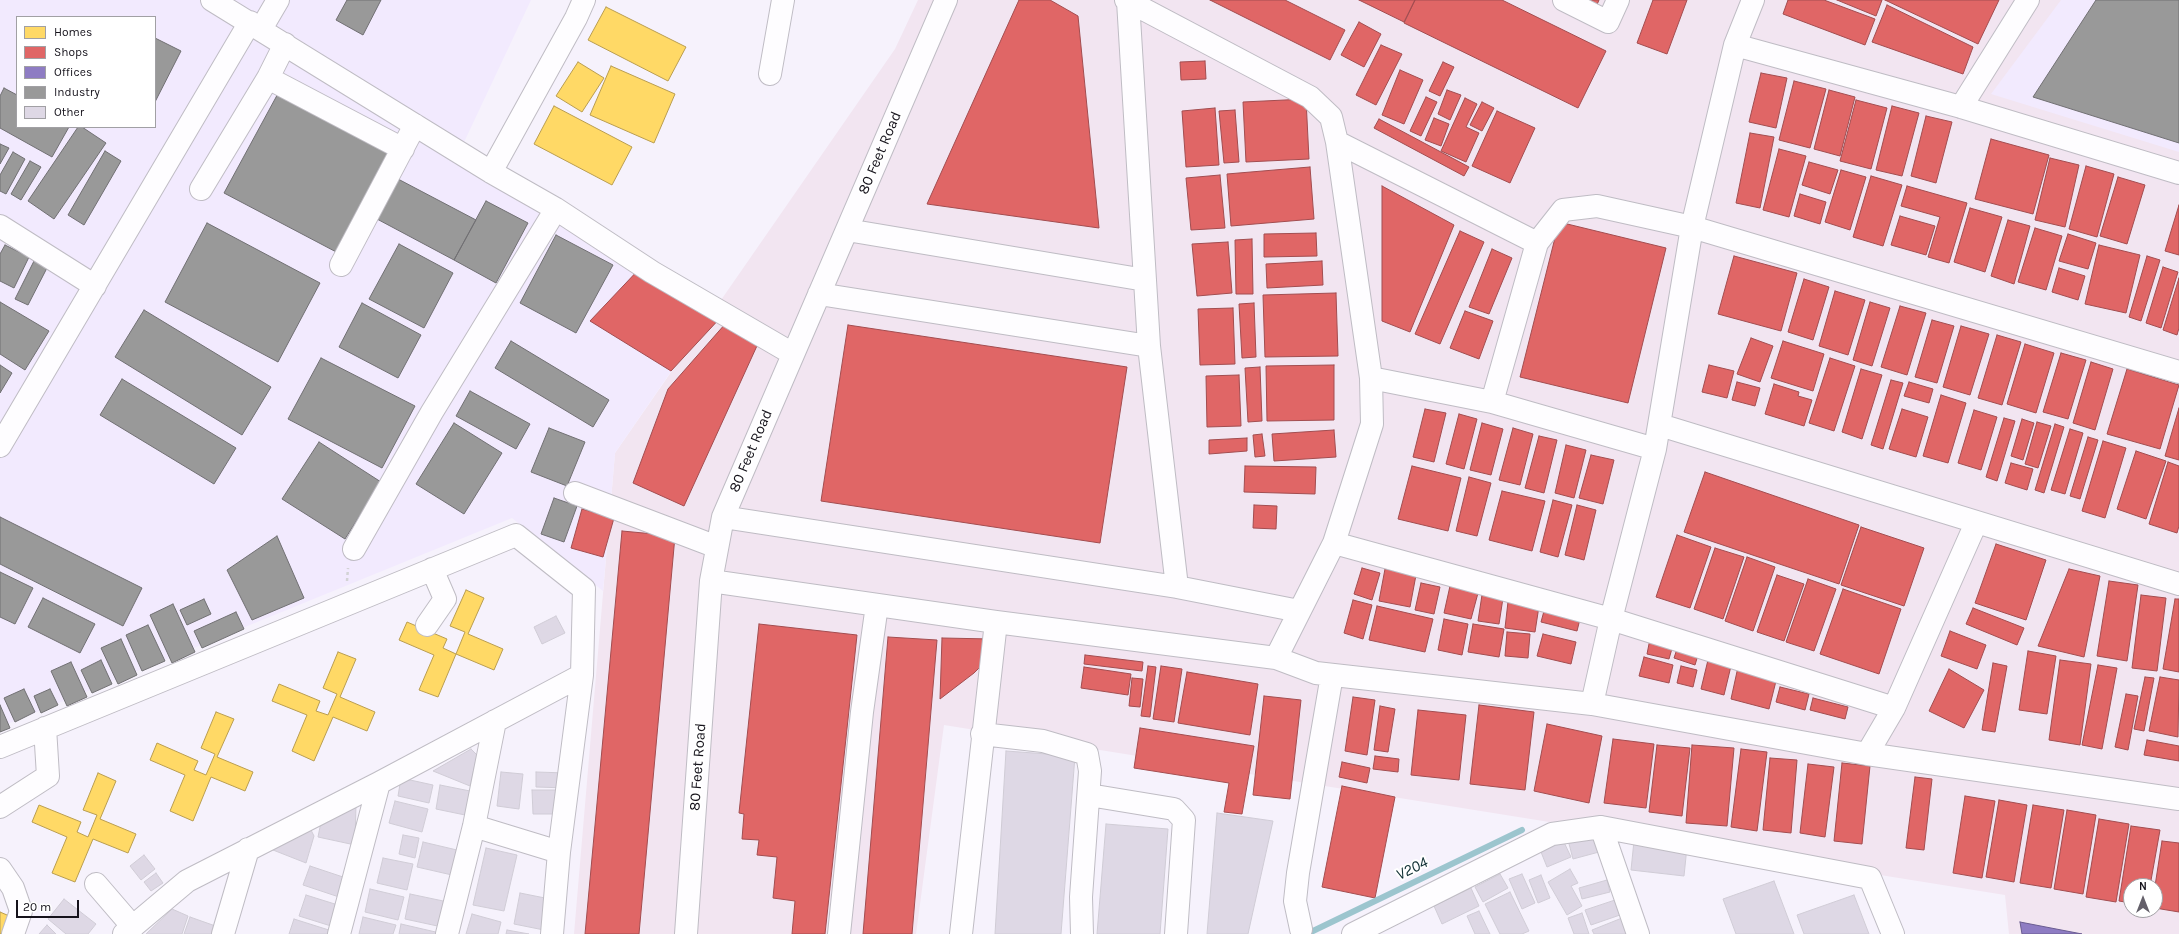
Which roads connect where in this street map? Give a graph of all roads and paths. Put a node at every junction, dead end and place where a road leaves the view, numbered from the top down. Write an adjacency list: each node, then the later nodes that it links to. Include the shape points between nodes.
1 (278, 0): 11 (street)
2 (584, 0): 20 (street)
3 (783, 0): 14 (street)
4 (946, 0): 26 (street, 80 Feet Road)
5 (1564, 0): 6 (street, via 1608,22)
6 (1618, 0)
7 (1753, 0): 13 (street)
8 (2028, 0): 16 (street)
9 (218, 1): 11 (street)
10 (1127, 1): 18 (street, via 1310,97 1331,117); 29 (street)
11 (255, 26): 12 (street); 30 (street)
12 (285, 44): 15 (street); 17 (street)
13 (1735, 45): 16 (street); 25 (street)
14 (770, 74)
15 (268, 78): 19 (street); 22 (street)
16 (1961, 107): 21 (street)
17 (415, 125): 19 (street); 20 (street)
18 (1337, 142): 27 (street); 35 (street)
19 (403, 149): 28 (street)
20 (491, 172): 23 (street)
21 (2179, 173)
22 (200, 189)
23 (556, 209): 33 (street, via 652,272); 45 (street, via 436,406)
24 (0, 226): 30 (street)
25 (1692, 227): 27 (street, via 1597,206 1563,210); 34 (street); 37 (street)
26 (847, 230): 29 (street); 31 (street, 80 Feet Road)
27 (1537, 243): 36 (street)
28 (341, 265)
29 (1144, 280): 32 (street)
30 (95, 286): 38 (street)
31 (819, 294): 32 (street); 33 (street, 80 Feet Road)
32 (1149, 346): 49 (street)
33 (793, 354): 41 (street, 80 Feet Road)
34 (2179, 372)
35 (1371, 378): 36 (street); 43 (street, via 1372,424)
36 (1492, 402): 39 (street)
37 (1660, 425): 39 (street); 42 (street)
38 (0, 446)
39 (1655, 449): 53 (street)
40 (575, 493): 44 (street)
41 (723, 516): 44 (street, 80 Feet Road); 49 (street)
42 (1976, 523): 48 (street); 60 (street)
43 (1334, 543): 52 (street); 53 (street)
44 (717, 547): 47 (street, 80 Feet Road)
45 (354, 549): 50 (path, via 347,574 347,588)
46 (432, 570): 50 (street); 55 (street, via 445,599); 57 (street, via 516,535 584,589)
47 (711, 581): 51 (street); 76 (street, 80 Feet Road)
48 (2179, 584)
49 (1177, 587): 52 (street)
50 (353, 602): 62 (street)
51 (876, 605): 54 (street); 84 (street, via 861,720)
52 (1298, 611): 56 (street)
53 (1611, 619): 59 (street); 60 (street)
54 (996, 622): 56 (street); 63 (street)
55 (427, 625)
56 (1276, 658): 58 (street, via 1316,673)
57 (582, 675): 61 (street); 73 (street)
58 (1332, 675): 59 (street); 77 (street, via 1298,873 1295,901)
59 (1592, 704): 65 (street)
60 (1894, 708): 65 (street)
61 (495, 721): 66 (street); 70 (street)
62 (46, 728): 64 (street); 69 (street, via 48,776)
63 (982, 734): 67 (street, via 1043,741 1087,754 1090,772); 85 (street)
64 (0, 747)
65 (1867, 754): 68 (street)
66 (379, 783): 72 (street); 81 (street)
67 (1089, 795): 86 (street, via 1081,897); 87 (street, via 1174,809 1184,820)
68 (2179, 800)
69 (0, 807)
70 (474, 826): 73 (street); 82 (street)
71 (1601, 827): 88 (street, via 1552,834); 89 (street); 90 (street, via 1870,878)
72 (248, 849): 78 (street, via 187,881); 80 (street)
73 (559, 852): 83 (street)
74 (0, 869): 79 (street, via 13,888 21,911)
75 (96, 884): 78 (street)
76 (691, 928)
77 (1301, 929)
78 (129, 930)
79 (13, 934)
80 (223, 934)
81 (339, 934)
82 (447, 934)
83 (552, 934)
84 (839, 934)
85 (961, 934)
86 (1082, 934)
87 (1176, 934)
88 (1354, 934)
89 (1638, 934)
90 (1892, 934)

